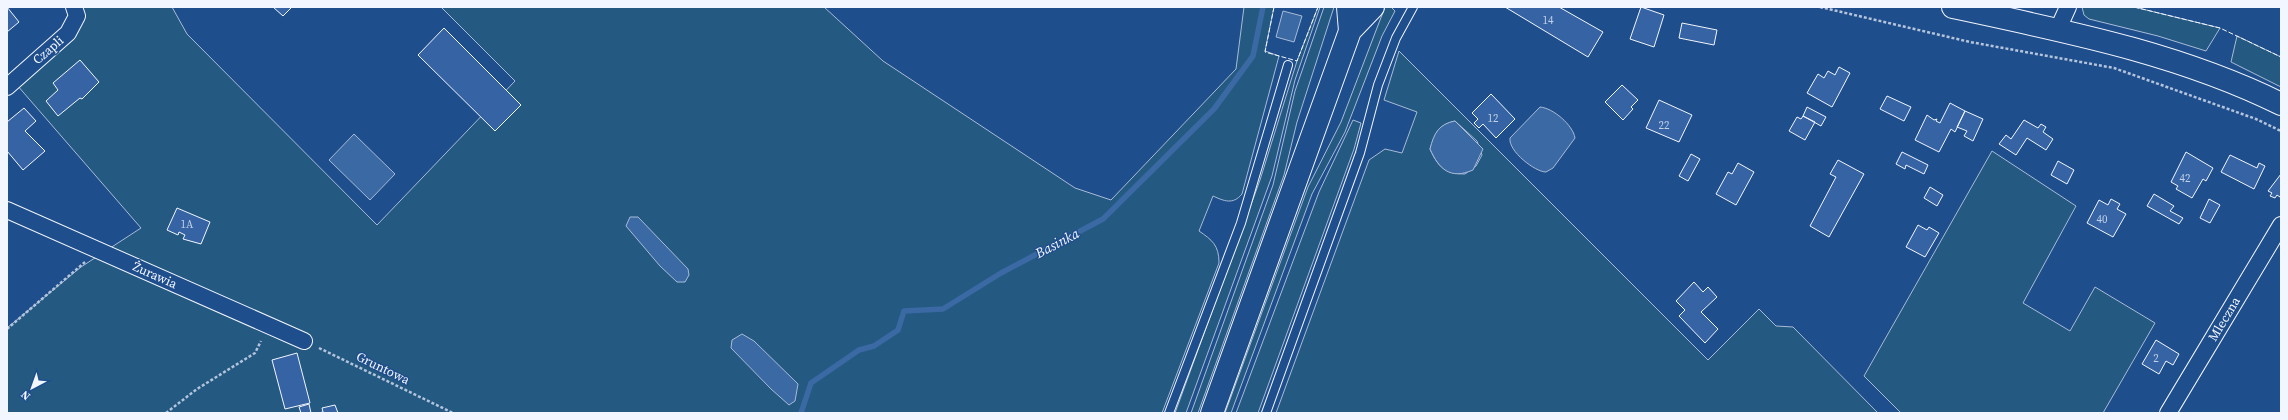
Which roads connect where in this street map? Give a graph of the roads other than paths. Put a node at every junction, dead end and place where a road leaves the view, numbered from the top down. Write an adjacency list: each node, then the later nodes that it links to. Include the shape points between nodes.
1 (74, 7): 10 (street, Czapli, via 77,16 68,33)
2 (1348, 7): 8 (main road)
3 (1413, 7): 17 (lane, via 1396,38 1378,85 1360,153)
4 (1952, 7): 7 (main road)
5 (2068, 7): 7 (street)
6 (1371, 8): 8 (main road)
7 (2058, 29): 11 (main road, via 2210,73)
8 (1350, 31): 16 (main road)
9 (1288, 65): 15 (lane, via 1241,223)
10 (7, 86)
11 (2281, 104)
12 (7, 210): 14 (street, Żurawia)
13 (2281, 225): 18 (street, Mleczna)
14 (304, 341)
15 (1169, 413)
16 (1212, 413)
17 (1266, 413)
18 (2168, 413)

